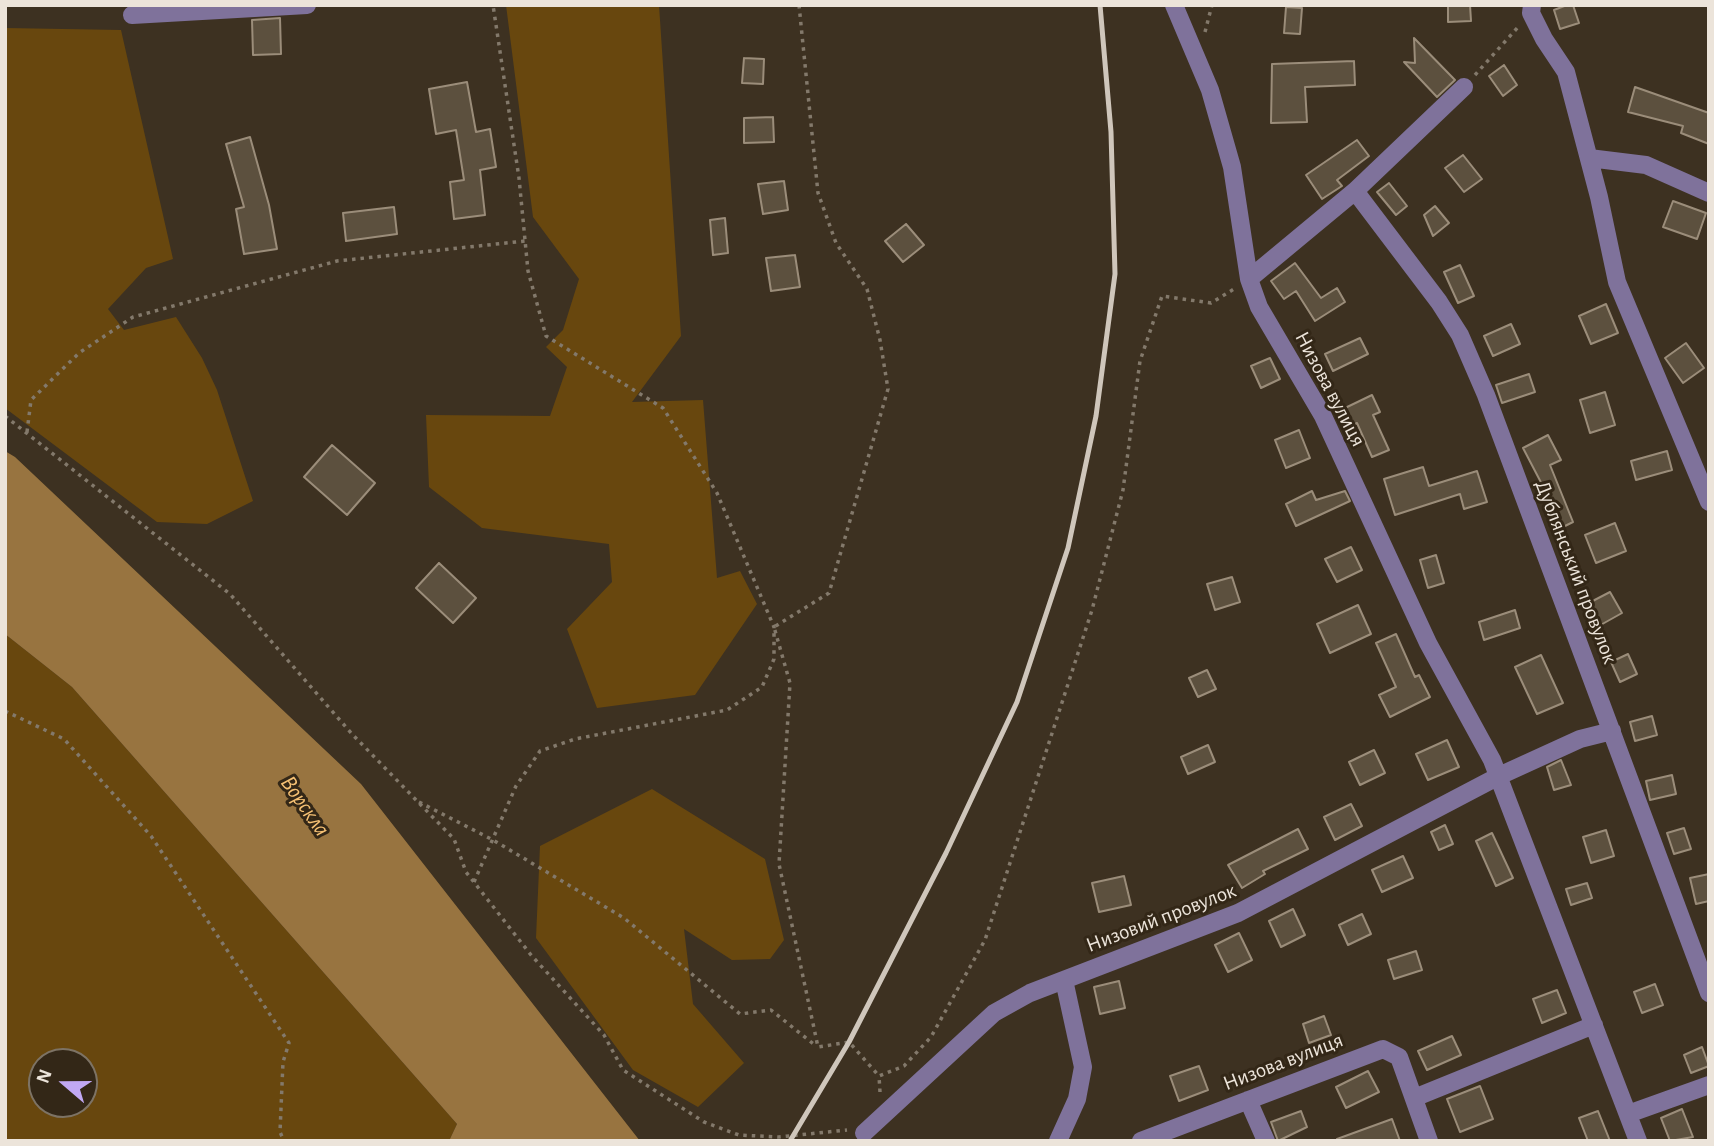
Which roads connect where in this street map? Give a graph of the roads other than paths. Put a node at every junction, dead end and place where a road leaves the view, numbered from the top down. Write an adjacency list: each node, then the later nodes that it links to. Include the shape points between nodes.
1 (307, 5): 4 (street)
2 (1174, 5): 9 (street, Низова вулиця, via 1210,90 1232,167)
3 (1532, 9): 6 (street, via 1566,72)
4 (132, 15)
5 (1464, 87): 7 (street)
6 (1589, 158): 8 (street, via 1646,165); 10 (street, via 1617,282)
7 (1355, 191): 9 (street); 11 (street, Дублянський провулок, via 1460,335)
8 (1709, 193)
9 (1249, 279): 12 (street, Низова вулиця, via 1259,307 1322,416 1384,555)
10 (1709, 502)
11 (1612, 731): 12 (street, via 1580,739); 14 (street, Дублянський провулок)
12 (1499, 776): 13 (street, Низовий провулок, via 1238,913); 15 (street, Низова вулиця)
13 (1064, 980): 20 (street, Низовий провулок, via 995,1013); 21 (street, via 1083,1067 1077,1099)
14 (1709, 993)
15 (1594, 1025): 17 (street); 19 (street, Низова вулиця)
16 (1709, 1085): 19 (street)
17 (1414, 1098): 18 (street, Низова вулиця, via 1399,1058 1383,1049); 24 (street, Низова вулиця)
18 (1248, 1100): 22 (street, Низова вулиця); 23 (street)
19 (1628, 1114): 25 (street, Низова вулиця)
20 (866, 1134)
21 (1058, 1141)
22 (1141, 1141)
23 (1266, 1141)
24 (1429, 1141)
25 (1638, 1141)

